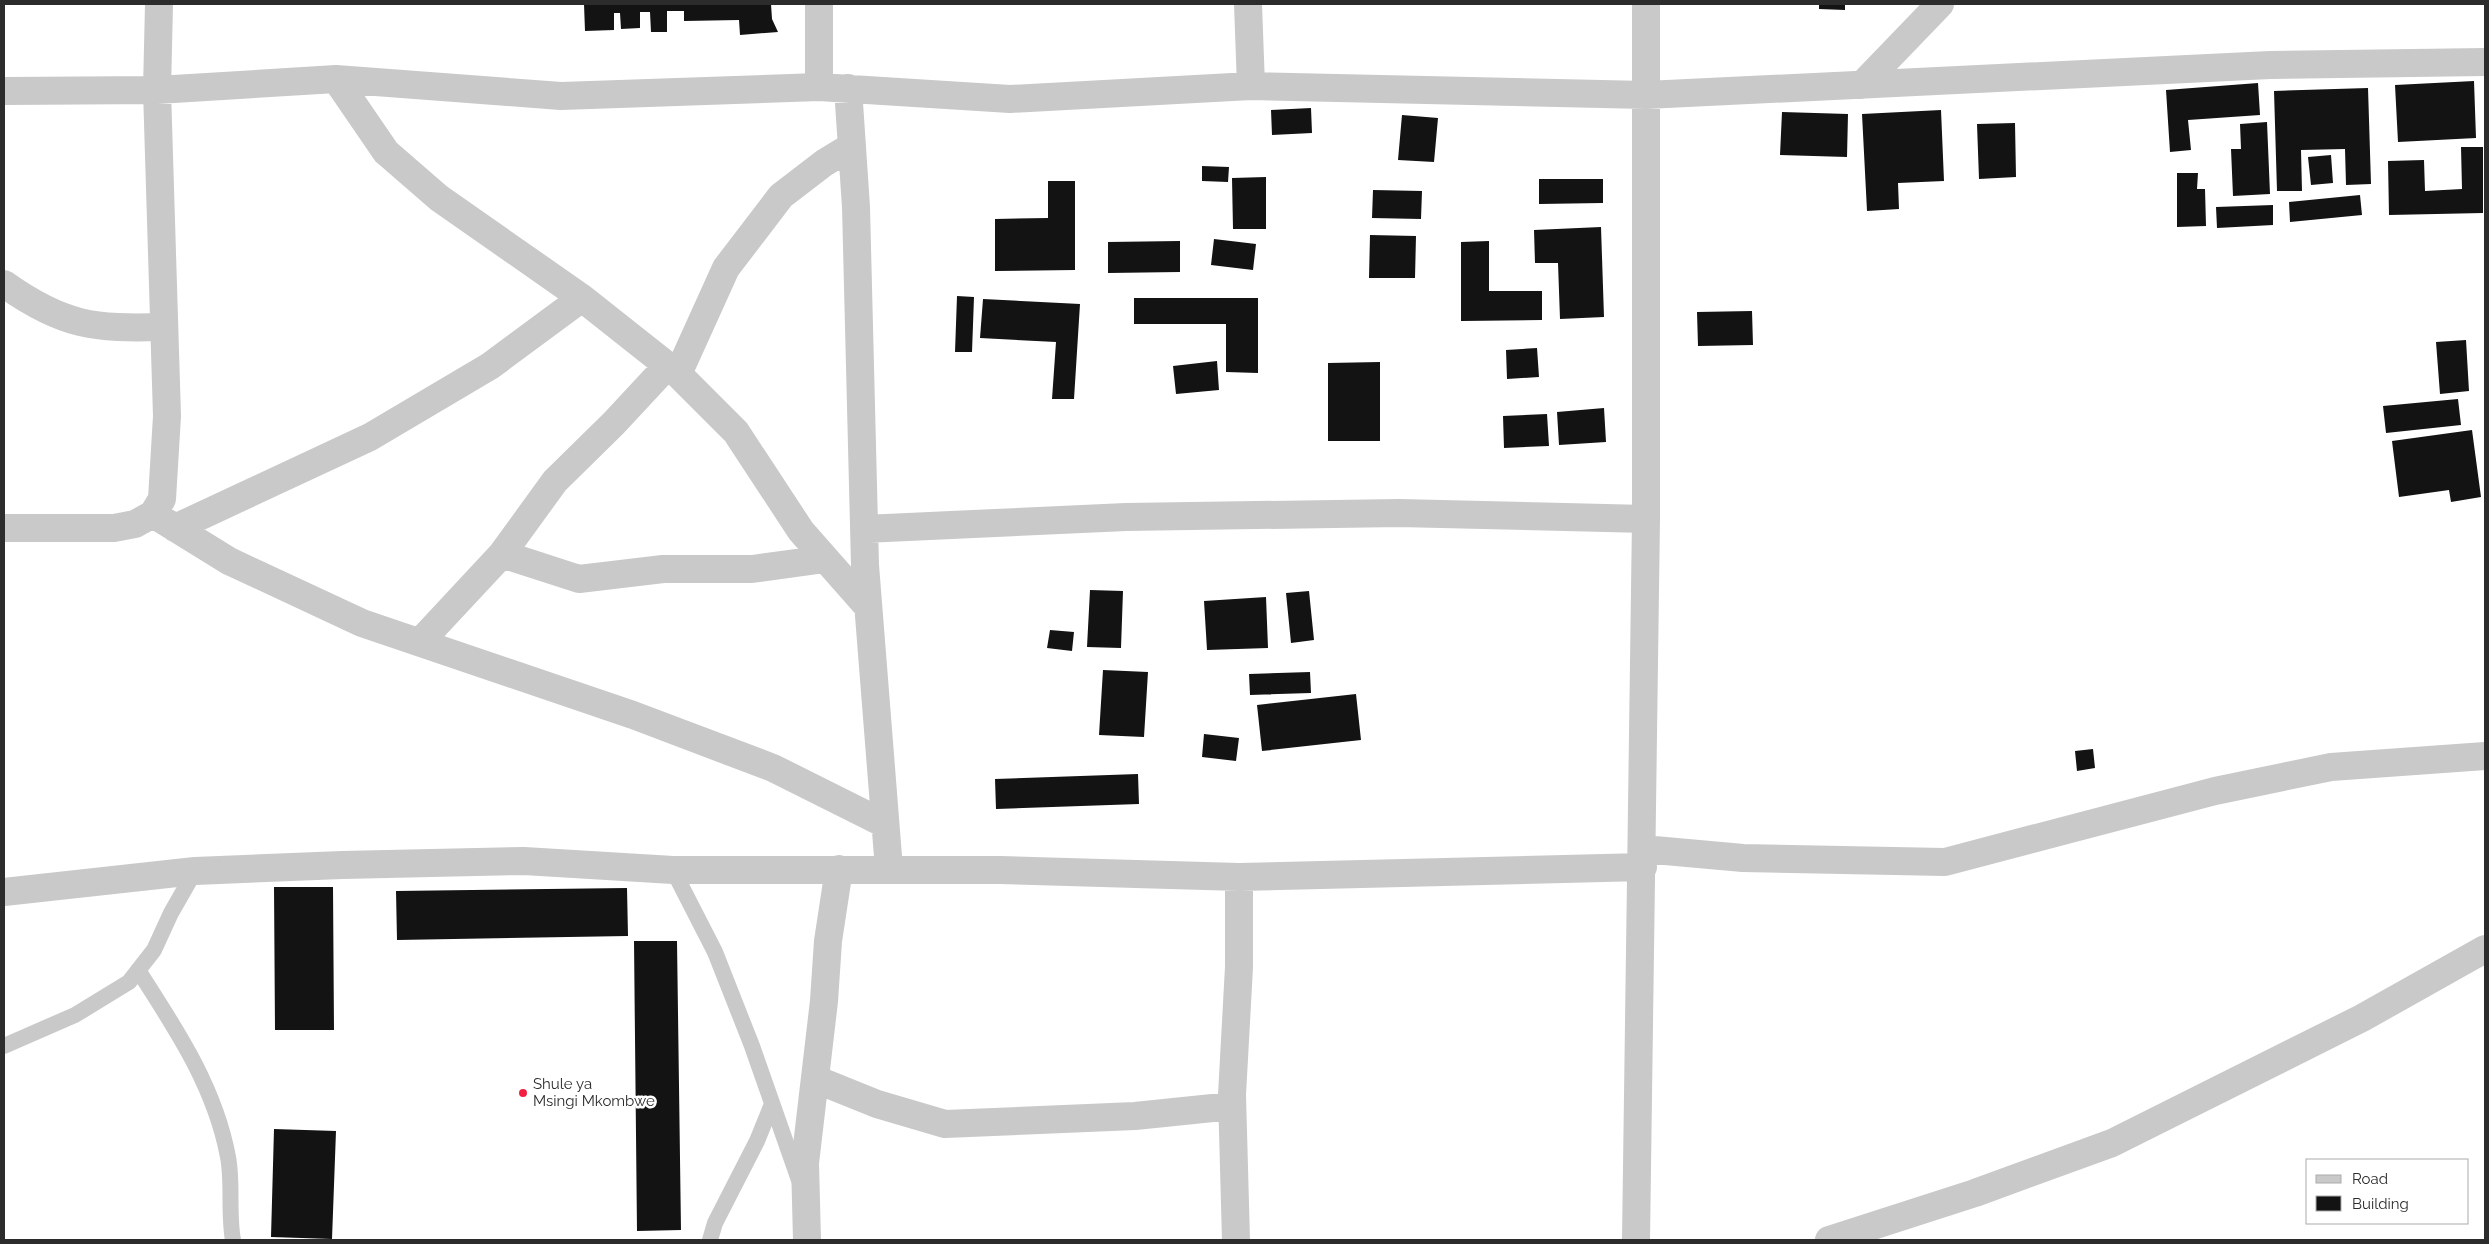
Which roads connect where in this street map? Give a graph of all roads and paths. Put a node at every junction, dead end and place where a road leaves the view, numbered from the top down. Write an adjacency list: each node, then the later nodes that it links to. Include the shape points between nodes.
1 (159, 4): 12 (street)
2 (819, 4): 10 (street)
3 (1248, 4): 9 (street)
4 (1646, 4): 14 (street)
5 (1940, 4): 8 (street)
6 (2485, 62): 8 (street, via 2270,65)
7 (336, 79): 10 (street, via 561,96); 12 (street); 17 (street, via 386,152 439,198)
8 (1862, 85): 14 (street)
9 (1251, 86): 11 (street, via 1010,99); 14 (street)
10 (819, 87): 11 (street)
11 (848, 88): 15 (street)
12 (157, 90): 13 (street); 18 (street)
13 (4, 91)
14 (1646, 95): 20 (street)
15 (852, 146): 19 (street, via 781,196 726,268); 23 (street)
16 (4, 284): 18 (street, via 31,304 67,320 116,329)
17 (582, 298): 19 (street); 21 (street, via 490,366 370,437)
18 (164, 327): 21 (street, via 167,416 162,499)
19 (672, 370): 24 (street, via 555,481); 25 (street, via 736,432 801,531)
20 (1646, 519): 23 (street, via 1399,513 1126,517); 30 (street)
21 (164, 521): 22 (street, via 114,528); 27 (street, via 229,561 344,614)
22 (4, 528)
23 (864, 529): 26 (street)
24 (502, 554): 25 (street, via 580,579 663,569 752,569); 27 (street)
25 (825, 558): 26 (street)
26 (868, 607): 29 (street)
27 (420, 642): 29 (street, via 773,768)
28 (2485, 756): 30 (street, via 2321,769 2215,791 1945,862)
29 (885, 824): 32 (street)
30 (1643, 858): 35 (street); 48 (street)
31 (839, 869): 32 (street); 33 (street); 40 (street)
32 (889, 869): 35 (street)
33 (674, 870): 34 (street, via 524,862); 41 (lane, via 715,952)
34 (195, 871): 36 (street); 38 (lane, via 154,950)
35 (1240, 877): 42 (street, via 1240,967)
36 (4, 892)
37 (2485, 949): 49 (street, via 2362,1018 2112,1143 1975,1193)
38 (138, 970): 39 (lane, via 129,982 75,1015); 44 (lane, via 185,1043 213,1101 228,1158)
39 (4, 1046)
40 (814, 1079): 42 (street, via 878,1104 945,1124 1135,1116); 43 (street, via 805,1163)
41 (772, 1104): 43 (lane); 45 (lane, via 758,1141 715,1223)
42 (1232, 1106): 47 (street)
43 (806, 1200): 46 (street)
44 (232, 1240)
45 (710, 1240)
46 (807, 1240)
47 (1236, 1240)
48 (1636, 1240)
49 (1829, 1240)

